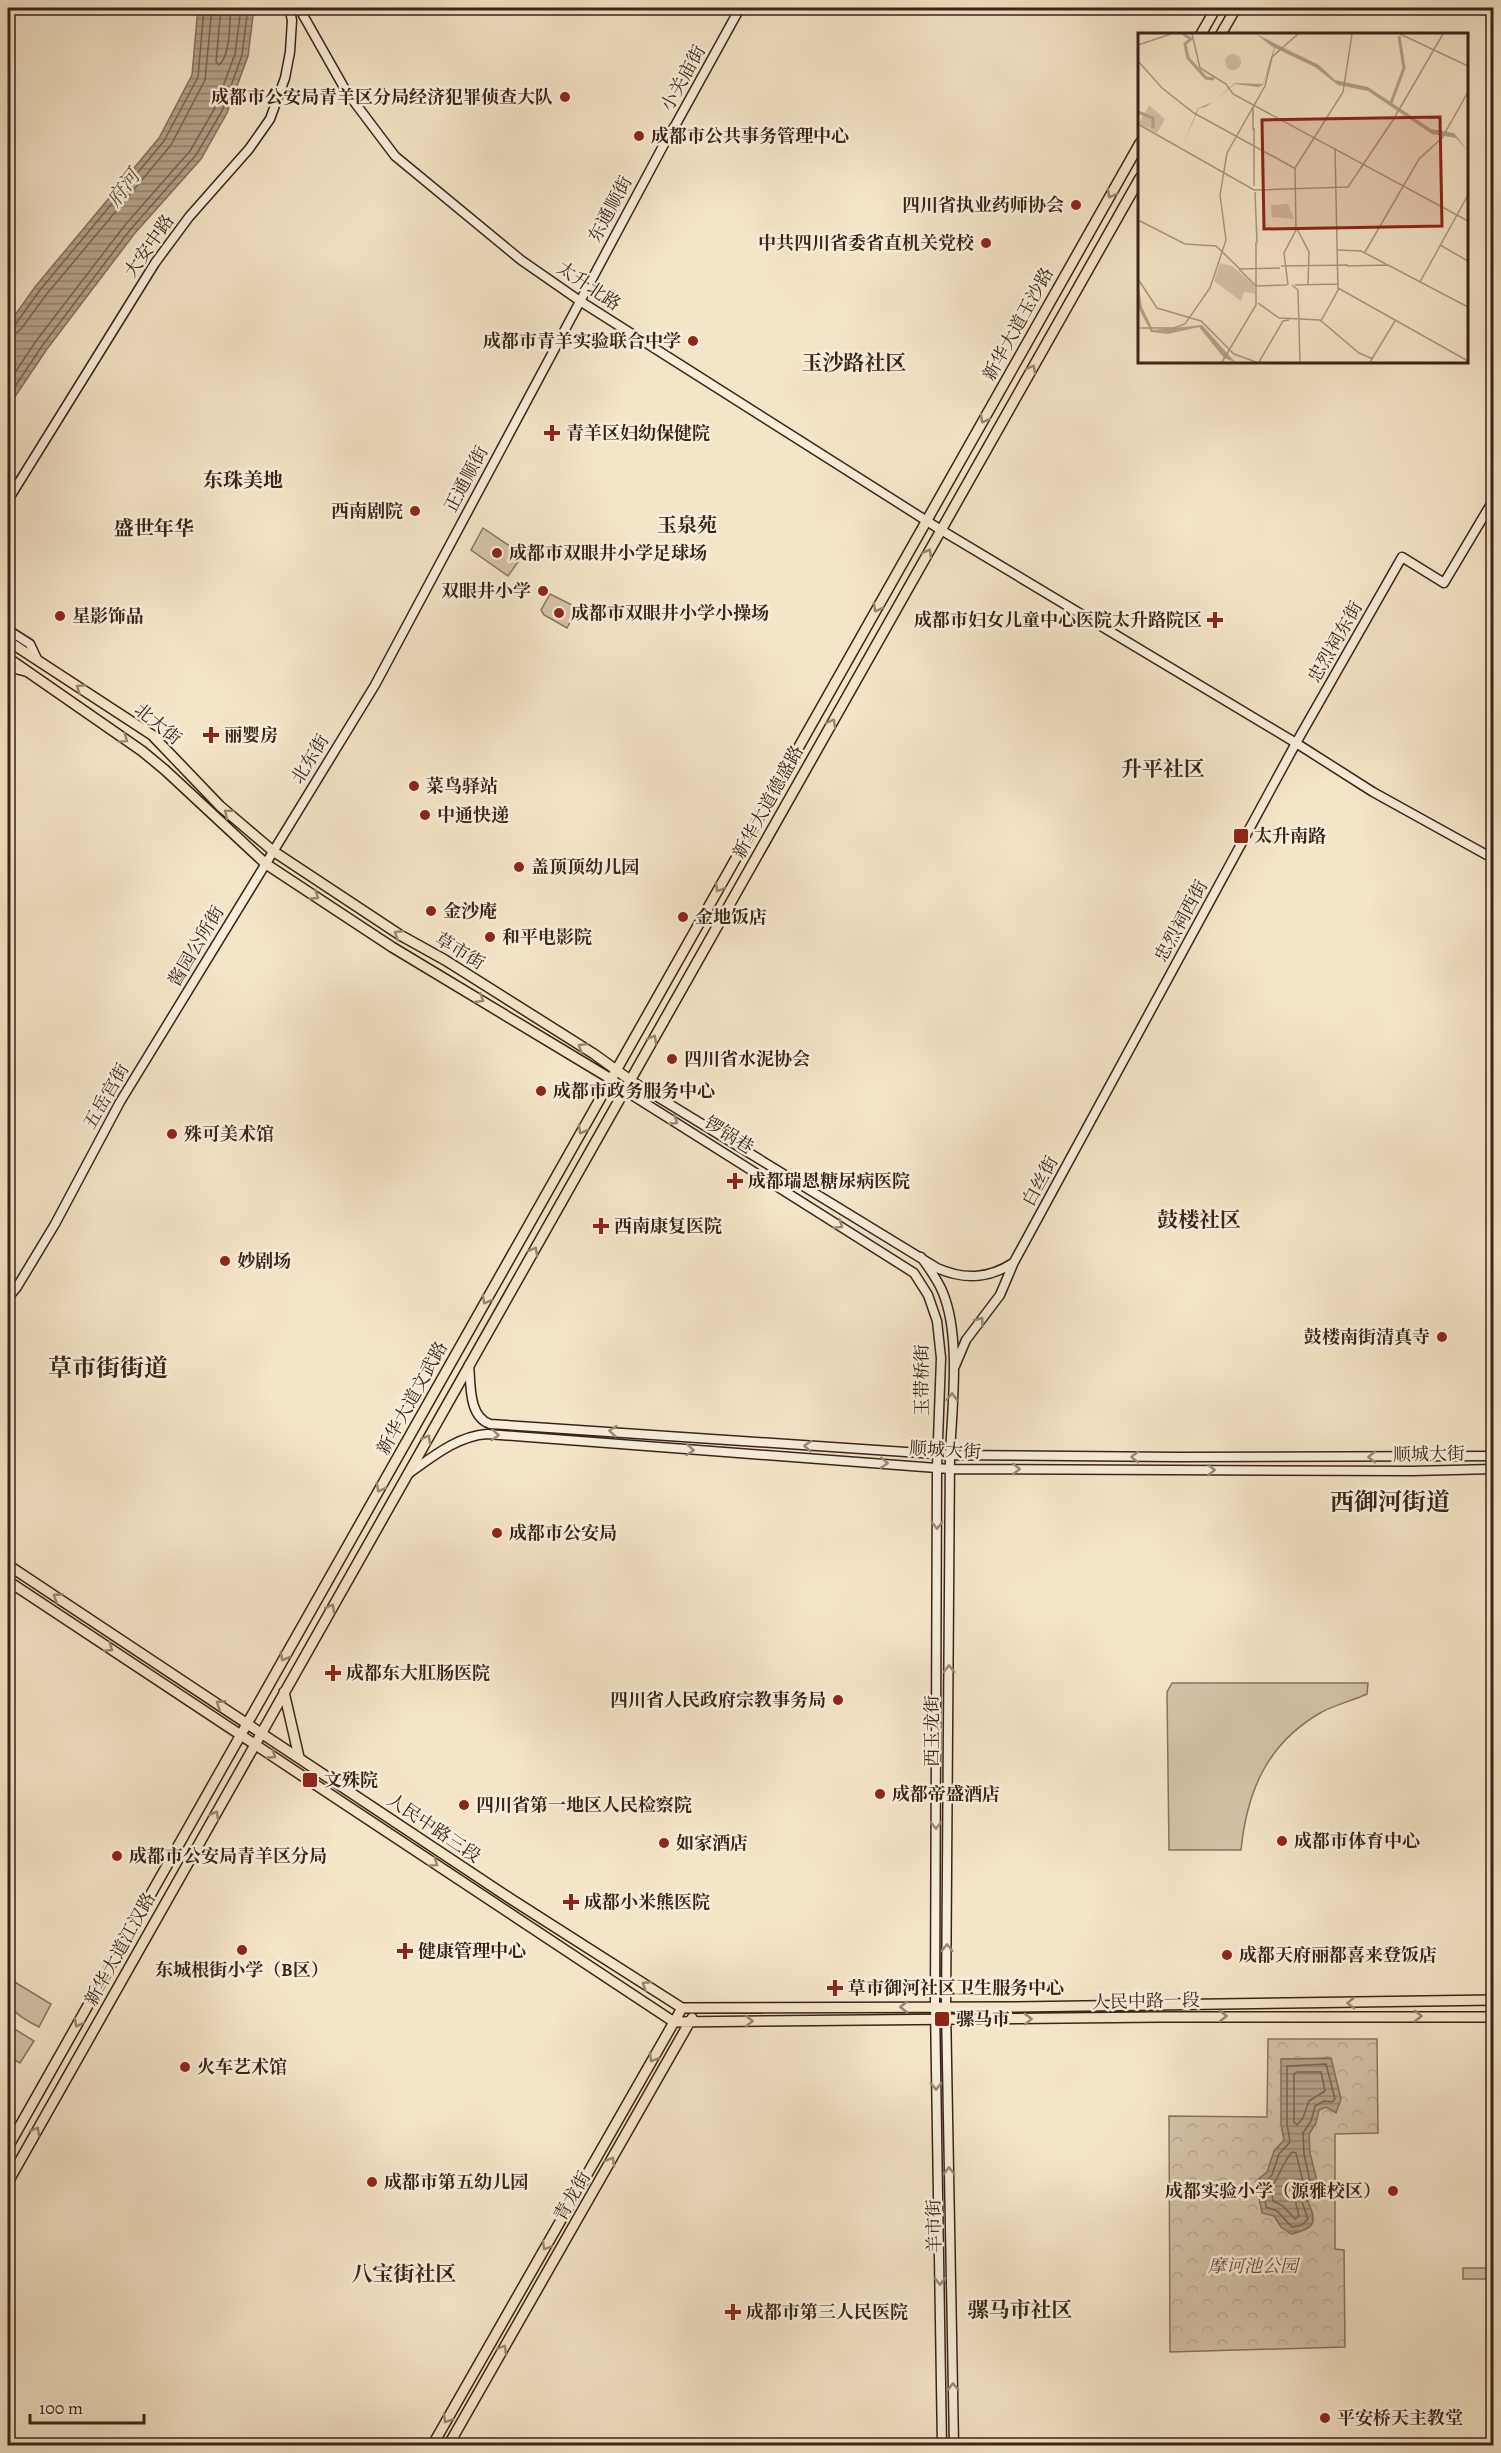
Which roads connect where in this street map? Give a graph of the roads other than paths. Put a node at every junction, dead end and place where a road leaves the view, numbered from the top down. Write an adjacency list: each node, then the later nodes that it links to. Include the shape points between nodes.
1 (289, 8): 13 (main road, 大安中路, via 290,52 270,120 156,263)
2 (299, 8): 11 (main road, 太升北路, via 346,91 395,156 521,260)
3 (740, 8): 8 (main road, 小关庙街)
4 (1216, 8): 6 (main road)
5 (1236, 8): 7 (main road)
6 (1202, 33)
7 (1222, 33)
8 (670, 133): 11 (main road, 东通顺街)
9 (1138, 147): 14 (main road, 新华大道玉沙路, one-way to 14)
10 (1138, 182): 15 (main road, 新华大道玉沙路, one-way to 10)
11 (580, 301): 14 (main road, 太升北路); 21 (main road, 正通顺街)
12 (1494, 499): 23 (main road, 忠烈祠东街, via 1444,583 1402,557)
13 (8, 500)
14 (926, 521): 15 (main road); 28 (main road, 新华大道德盛路, one-way to 28)
15 (941, 530): 23 (main road); 30 (main road, 新华大道德盛路, one-way to 15)
16 (8, 630): 19 (main road, via 30,644)
17 (8, 641): 19 (main road, 北大街)
18 (8, 658): 22 (main road, 北大街)
19 (37, 659): 24 (main road, 北大街, one-way to 19, via 220,806 152,735)
20 (8, 667): 22 (main road)
21 (382, 672): 24 (main road, 北东街)
22 (29, 673): 26 (main road, 北大街, one-way to 26, via 157,764)
23 (1296, 743): 25 (main road, via 1373,792); 32 (main road, 忠烈祠西街)
24 (273, 851): 26 (main road, 北东街); 28 (main road, 草市街, one-way to 24)
25 (1494, 859)
26 (266, 864): 27 (main road, 酱园公所街); 29 (main road, 草市街, one-way to 29, via 392,947)
27 (154, 1046): 36 (main road, 五岳宫街, via 86,1162 50,1233)
28 (617, 1069): 29 (main road, 新华大道德盛路); 30 (main road, 草市街)
29 (611, 1079): 31 (main road, 草市街); 49 (main road, 新华大道文武路, one-way to 49)
30 (630, 1080): 31 (main road, 新华大道德盛路); 33 (main road, 锣锅巷)
31 (624, 1090): 35 (main road, 锣锅巷, one-way to 35, via 914,1273); 37 (main road, 新华大道文武路, one-way to 31)
32 (1094, 1115): 34 (main road, 白丝街)
33 (921, 1257): 34 (main road, via 937,1268 962,1276 991,1275); 38 (main road, 西玉龙街, via 944,1294 951,1322)
34 (1014, 1262): 38 (main road, 白丝街, one-way to 34, via 966,1340 1000,1294)
35 (928, 1295): 39 (main road, 玉带桥街, via 937,1321 940,1358)
36 (8, 1298)
37 (469, 1365): 39 (main road, 顺城大街, one-way to 37, via 490,1424 480,1419 473,1406); 45 (main road, 新华大道文武路, one-way to 37)
38 (953, 1372): 40 (main road, 西玉龙街, one-way to 38)
39 (937, 1454): 40 (main road, 顺城大街); 42 (main road, 玉带桥街)
40 (950, 1455): 41 (main road, 顺城大街, one-way to 40); 43 (main road, 西玉龙街)
41 (1494, 1456)
42 (937, 1467): 43 (main road, 顺城大街); 45 (main road, 顺城大街, one-way to 42, via 460,1442 487,1434); 55 (main road, 西玉龙街, one-way to 55)
43 (950, 1469): 44 (main road, 顺城大街, one-way to 44); 56 (main road, 西玉龙街, one-way to 43)
44 (1494, 1469)
45 (406, 1476): 48 (main road, 新华大道文武路, one-way to 45)
46 (8, 1564): 49 (main road, 人民中路三段, one-way to 46)
47 (8, 1581): 51 (main road, 人民中路三段, one-way to 51)
48 (284, 1692): 50 (main road, 新华大道文武路); 53 (main road)
49 (247, 1723): 50 (main road, 人民中路三段); 51 (main road, 新华大道文武路)
50 (261, 1732): 52 (main road, 新华大道江汉路); 53 (main road, 人民中路三段)
51 (241, 1734): 52 (main road, 人民中路三段); 64 (main road, 新华大道江汉路, one-way to 64)
52 (255, 1743): 63 (main road, 人民中路三段, one-way to 63); 65 (main road, 新华大道江汉路, one-way to 52)
53 (299, 1757): 57 (main road, 人民中路三段, one-way to 53)
54 (1494, 2001): 56 (main road, 人民中路一段, one-way to 56)
55 (935, 2007): 56 (main road, 人民中路一段); 58 (main road, 人民中路一段, one-way to 58); 60 (main road, 羊市街)
56 (946, 2007): 61 (main road, 羊市街)
57 (682, 2008): 58 (main road); 63 (main road, 青龙街)
58 (698, 2008): 62 (main road, 青龙街)
59 (1494, 2017): 61 (main road, 人民中路一段, one-way to 59)
60 (935, 2020): 61 (main road, 人民中路一段); 62 (main road, 人民中路一段, one-way to 60); 68 (main road, 羊市街, one-way to 68)
61 (946, 2020): 69 (main road, 羊市街, one-way to 61)
62 (690, 2021): 63 (main road); 67 (main road, 青龙街, one-way to 62)
63 (674, 2022): 66 (main road, 青龙街, one-way to 66)
64 (8, 2147)
65 (8, 2182)
66 (432, 2445)
67 (448, 2445)
68 (942, 2445)
69 (954, 2445)

